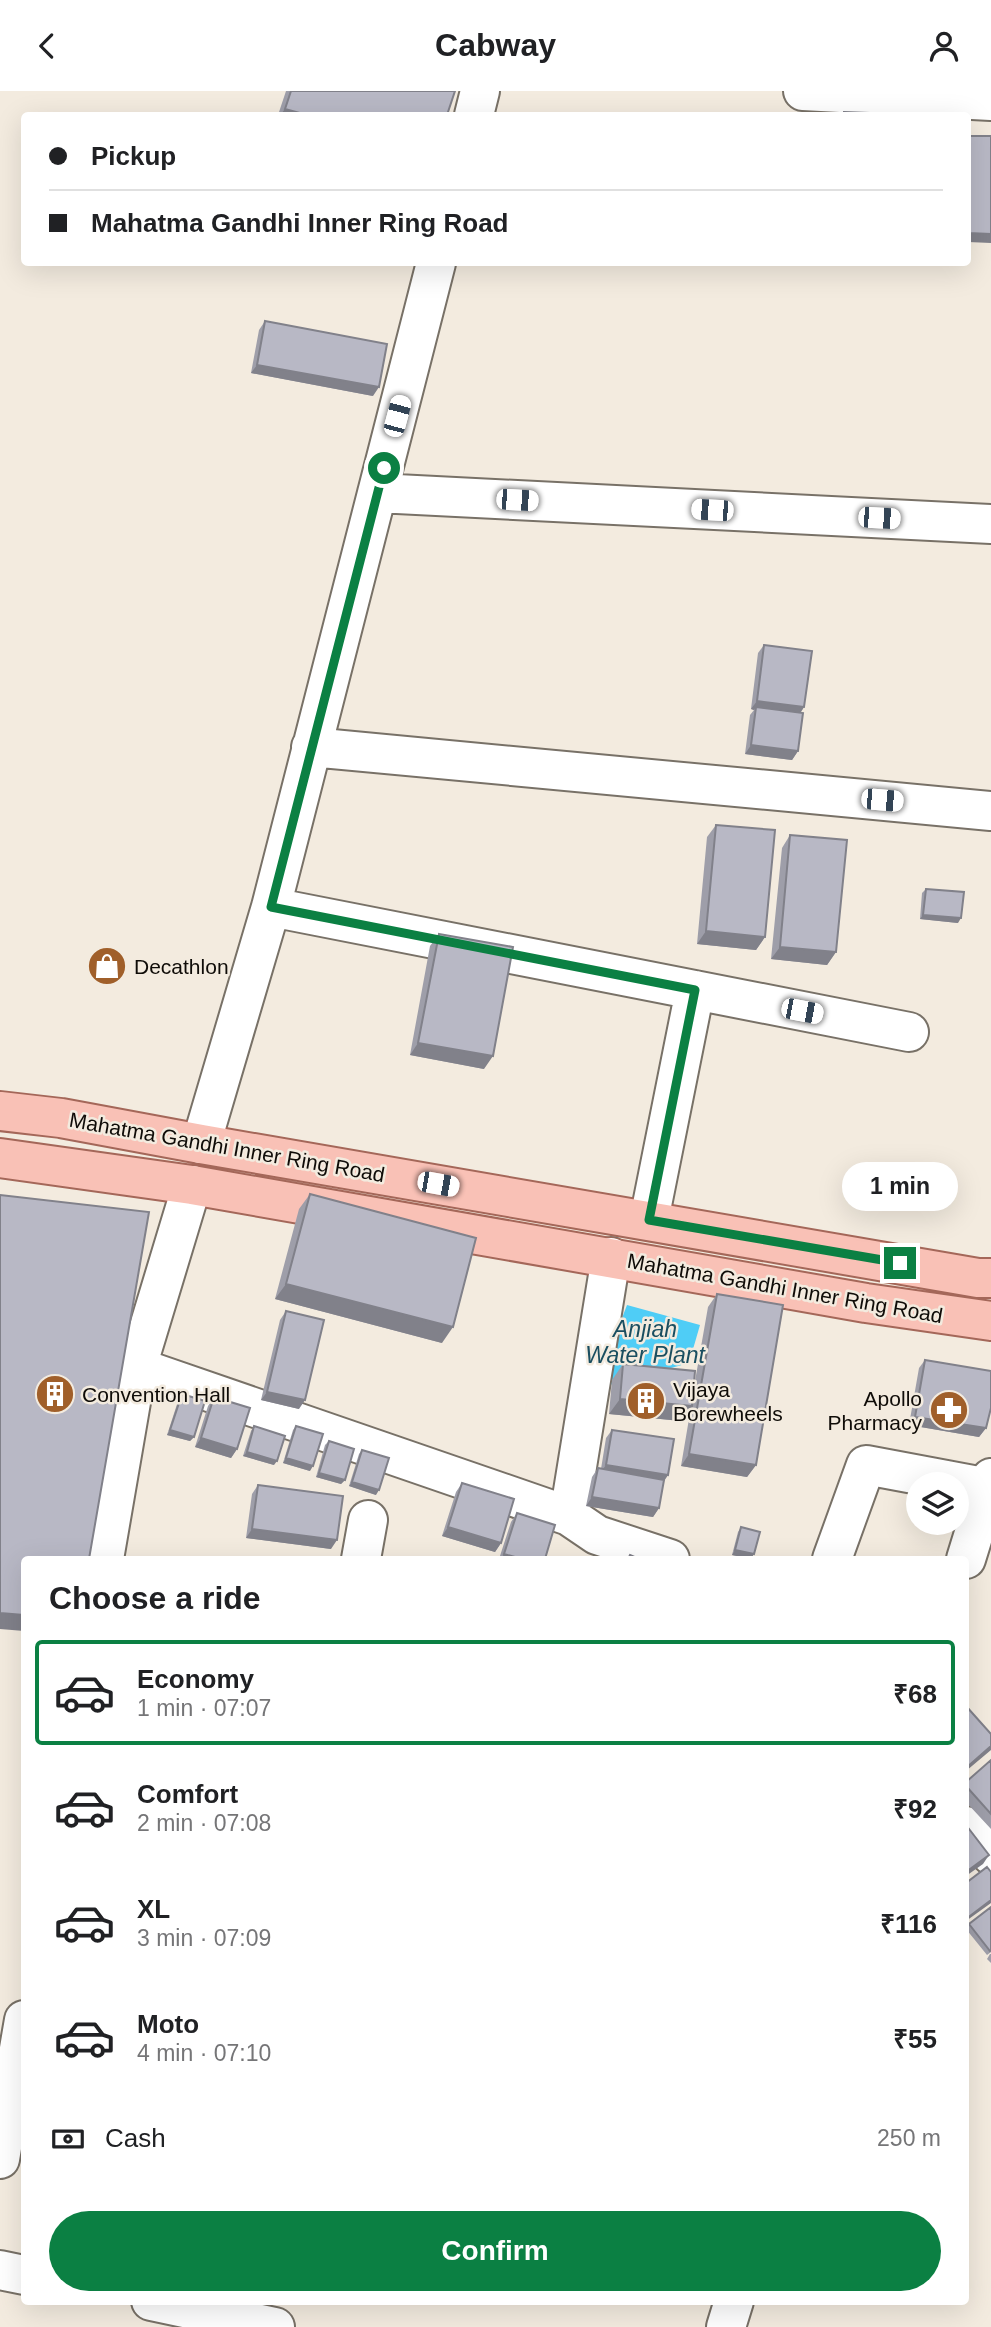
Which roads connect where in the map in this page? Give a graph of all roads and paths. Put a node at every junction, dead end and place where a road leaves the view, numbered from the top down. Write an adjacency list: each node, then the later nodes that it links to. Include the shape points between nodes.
1 (480, 91): 4 (street)
2 (803, 91): 3 (street)
3 (991, 100)
4 (475, 112)
5 (435, 266): 6 (street)
6 (377, 493): 7 (street); 8 (street)
7 (991, 524)
8 (311, 747): 9 (street); 10 (street)
9 (991, 811)
10 (271, 907): 11 (street); 14 (street)
11 (695, 990): 12 (street); 17 (street)
12 (909, 1032)
13 (0, 1111): 14 (main road, Mahatma Gandhi Inner Ring Road)
14 (201, 1144): 17 (main road, Mahatma Gandhi Inner Ring Road)
15 (0, 1158): 16 (main road, Mahatma Gandhi Inner Ring Road)
16 (192, 1185): 18 (main road, Mahatma Gandhi Inner Ring Road); 21 (street)
17 (649, 1220): 19 (main road, Mahatma Gandhi Inner Ring Road)
18 (611, 1257): 20 (main road, Mahatma Gandhi Inner Ring Road); 24 (street)
19 (991, 1278)
20 (991, 1321)
21 (137, 1367): 24 (street); 25 (street)
22 (990, 1483): 28 (street, via 866,1465); 29 (street)
23 (368, 1520): 26 (street)
24 (587, 1537): 27 (street)
25 (105, 1556)
26 (362, 1556)
27 (659, 1556)
28 (833, 1556)
29 (967, 1556)
30 (969, 1829): 31 (street)
31 (991, 1855)
32 (20, 2072): 33 (street)
33 (0, 2159)
34 (0, 2270): 35 (street)
35 (21, 2274)
36 (170, 2305): 38 (street)
37 (733, 2305): 39 (street)
38 (275, 2327)
39 (726, 2327)

